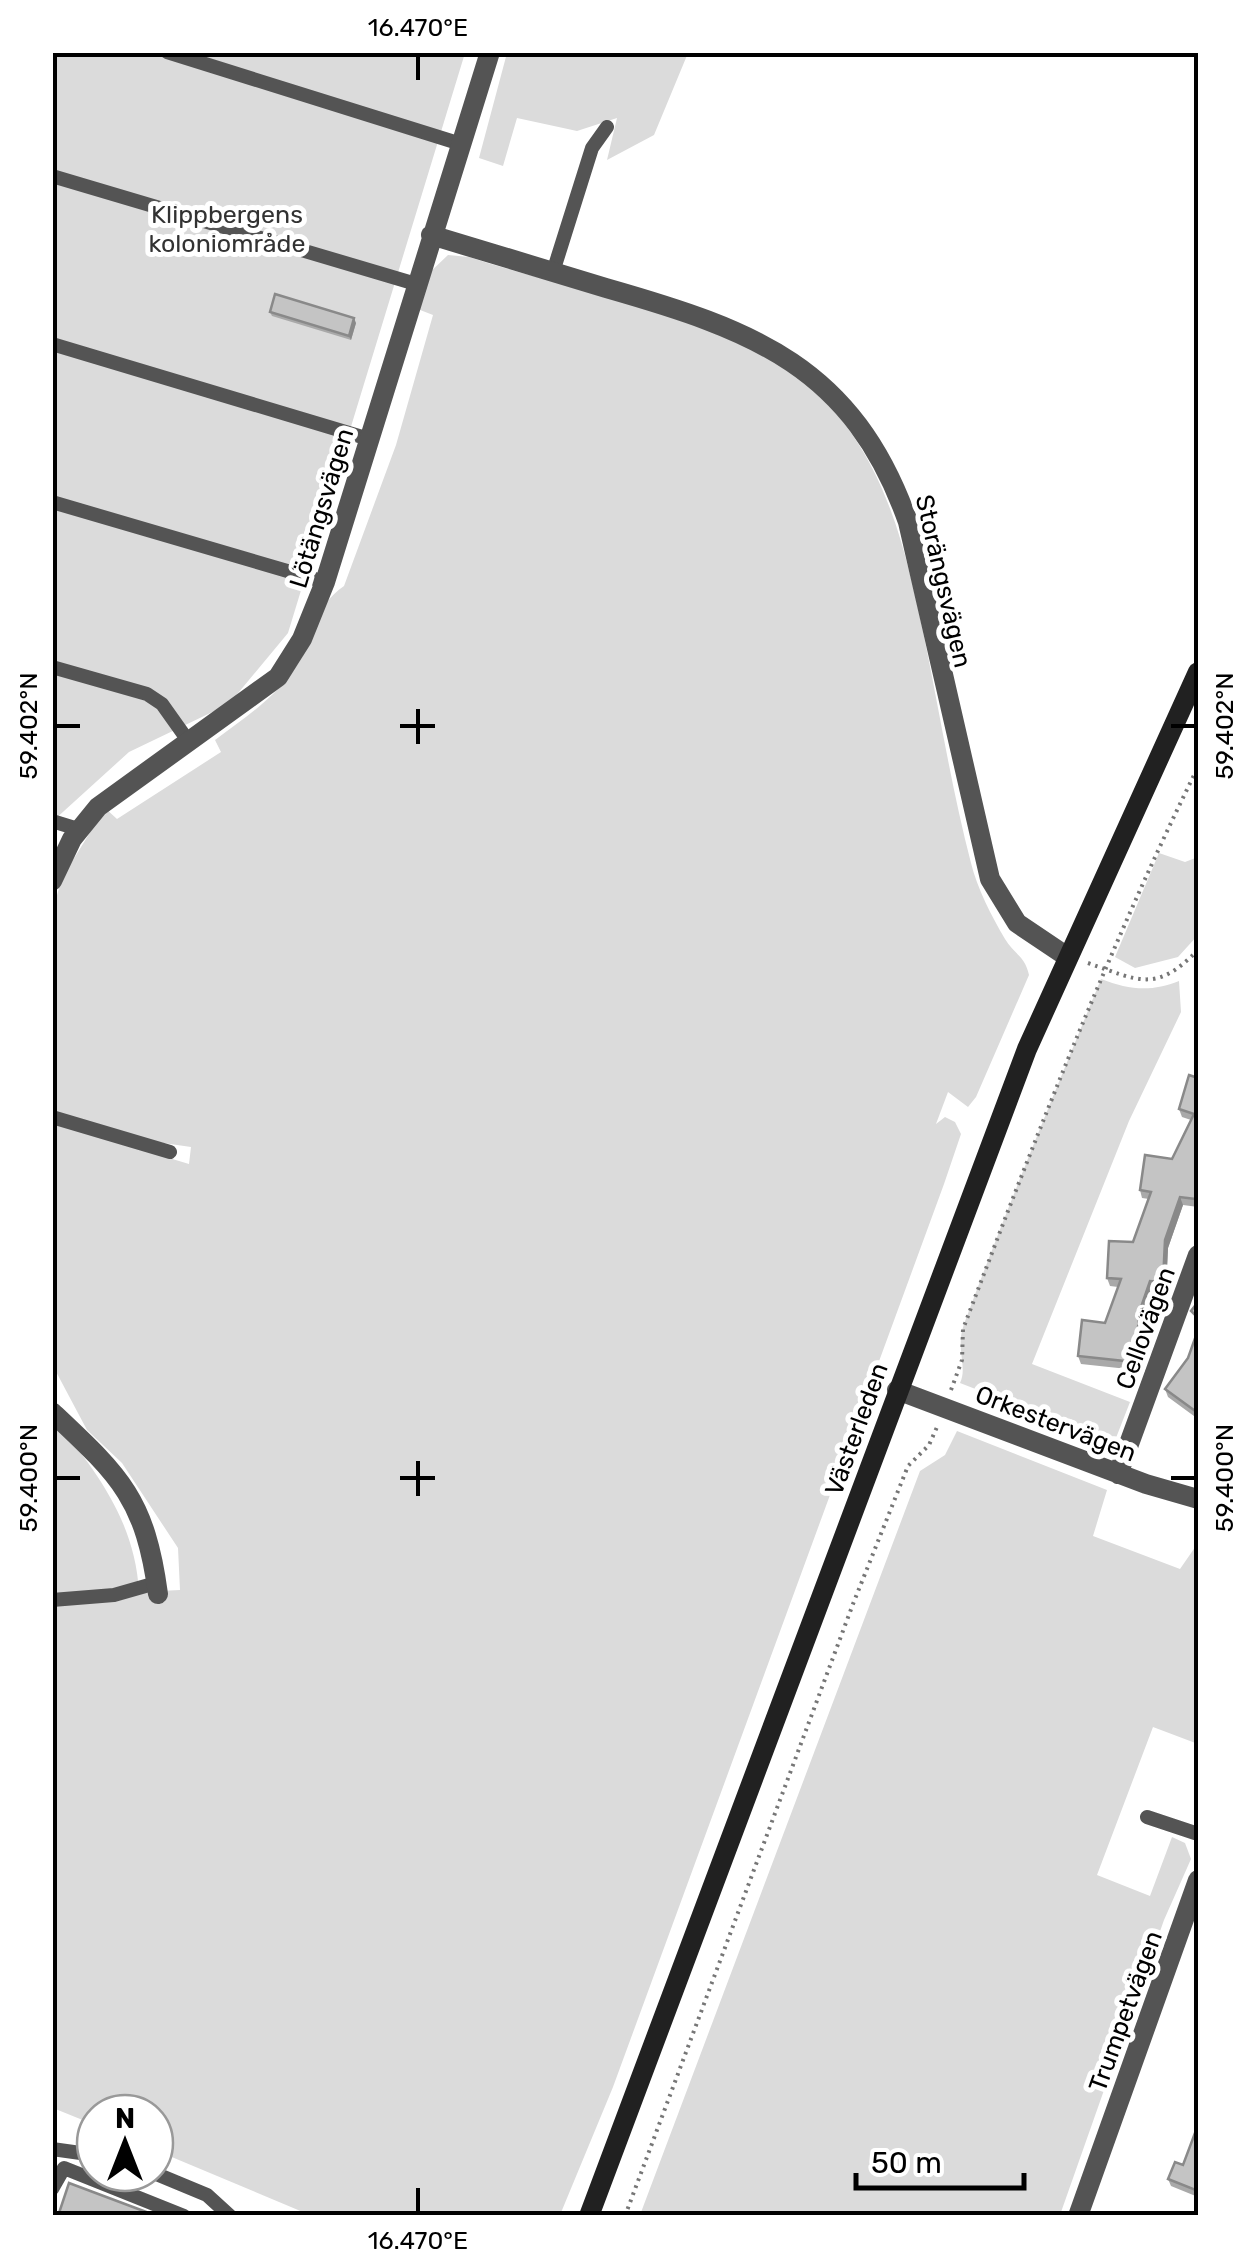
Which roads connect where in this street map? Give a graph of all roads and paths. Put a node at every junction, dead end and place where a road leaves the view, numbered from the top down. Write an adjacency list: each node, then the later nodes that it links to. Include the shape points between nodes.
1 (167, 52): 4 (lane)
2 (490, 52): 4 (street, Lötängsvägen)
3 (607, 127): 7 (lane, via 592,148)
4 (461, 144): 6 (street, Lötängsvägen)
5 (52, 176): 8 (lane)
6 (432, 235): 7 (street, Storängsvägen); 8 (street, Lötängsvägen)
7 (553, 272): 21 (street, Storängsvägen, via 753,337 824,386 868,438 891,473 908,522 990,880 1017,924)
8 (416, 284): 10 (street, Lötängsvägen)
9 (52, 344): 10 (lane)
10 (369, 439): 12 (street, Lötängsvägen)
11 (52, 502): 12 (lane)
12 (325, 582): 15 (street, Lötängsvägen, via 278,677)
13 (52, 667): 15 (lane, via 147,694)
14 (1198, 672): 21 (main road, Västerleden)
15 (189, 742): 18 (street, Lötängsvägen, via 118,790)
16 (1198, 766): 22 (path)
17 (52, 821): 18 (lane)
18 (78, 830): 19 (street, Lötängsvägen)
19 (52, 881)
20 (1198, 950): 22 (path, via 1157,981)
21 (1066, 956): 22 (path); 26 (main road, Västerleden)
22 (1105, 969): 27 (path, via 963,1329 962,1360)
23 (52, 1118): 24 (lane)
24 (170, 1152)
25 (1198, 1255): 29 (street, Cellovägen)
26 (898, 1390): 27 (street, Orkestervägen); 41 (main road, Västerleden)
27 (944, 1407): 29 (street, Orkestervägen); 42 (path, via 933,1438 908,1466 880,1535)
28 (52, 1412): 31 (street, via 131,1496 151,1544)
29 (1118, 1474): 30 (street, Orkestervägen)
30 (1198, 1499)
31 (157, 1588): 32 (lane)
32 (52, 1600)
33 (1148, 1817): 34 (lane)
34 (1198, 1834)
35 (1198, 1880): 38 (street, Trumpetvägen)
36 (175, 2182): 40 (lane, via 206,2195)
37 (52, 2189): 39 (lane, via 64,2168)
38 (1083, 2214)
39 (184, 2216)
40 (230, 2216)
41 (589, 2216)
42 (625, 2216)

